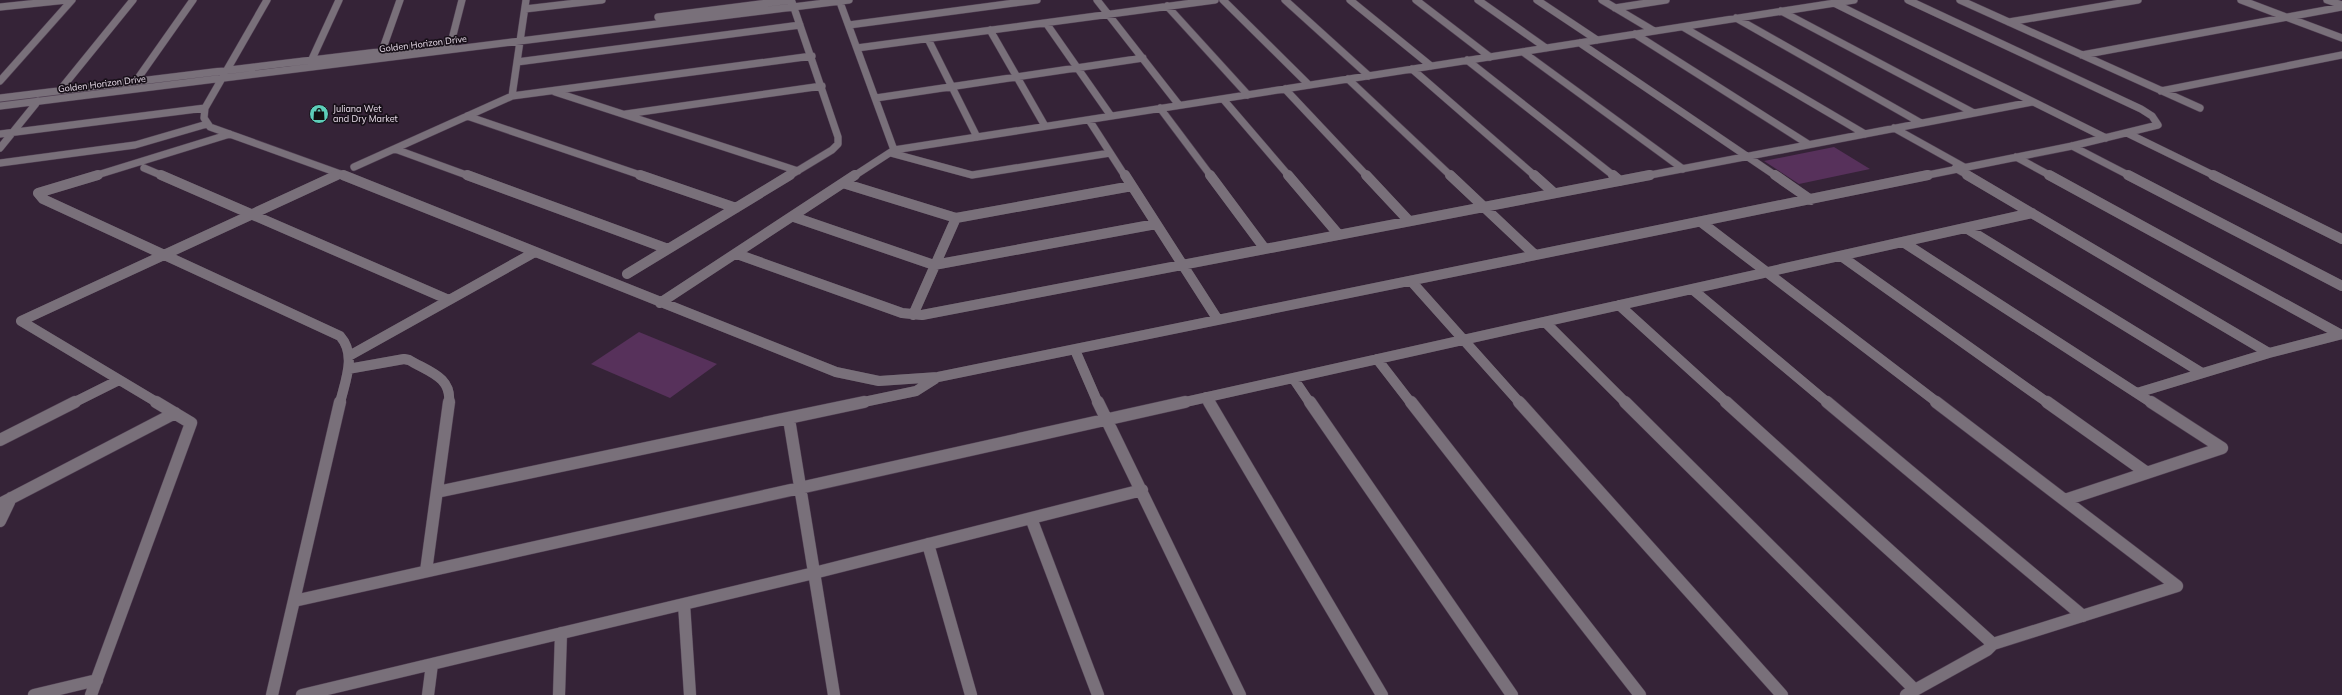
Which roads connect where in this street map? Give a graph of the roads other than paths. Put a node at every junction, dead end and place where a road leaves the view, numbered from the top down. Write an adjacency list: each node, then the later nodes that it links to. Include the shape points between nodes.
1 (4, 0): 32 (street)
2 (67, 0): 35 (street)
3 (72, 0): 76 (street)
4 (133, 0): 82 (street)
5 (193, 0): 77 (street)
6 (267, 0): 71 (street)
7 (339, 0): 65 (street)
8 (400, 0): 58 (street)
9 (462, 0): 54 (street)
10 (526, 0): 37 (street)
11 (602, 0): 37 (street)
12 (1037, 0): 45 (street)
13 (1097, 0): 39 (street)
14 (1215, 0): 33 (street)
15 (1223, 0): 78 (street)
16 (1285, 0): 72 (street)
17 (1350, 0): 68 (street)
18 (1416, 0): 63 (street)
19 (1478, 0): 57 (street)
20 (1537, 0): 53 (street)
21 (1602, 0): 36 (street)
22 (1666, 0): 36 (street)
23 (1854, 0): 31 (street)
24 (1908, 0): 110 (street, via 2141,109 2157,121 2158,125)
25 (1960, 0): 42 (street)
26 (2138, 0): 42 (street)
27 (2241, 0): 40 (street)
28 (2327, 0): 34 (street)
29 (792, 2): 30 (street, Golden Horizon Drive); 44 (street); 50 (street, Golden Horizon Drive)
30 (842, 2): 45 (street)
31 (1834, 3): 38 (street); 91 (street)
32 (0, 4)
33 (1168, 6): 39 (street); 85 (street)
34 (2342, 6): 40 (street)
35 (0, 7)
36 (1615, 8): 48 (street)
37 (525, 9): 50 (street)
38 (1782, 11): 41 (street); 97 (street)
39 (1108, 14): 43 (street); 64 (street)
40 (2286, 17): 51 (street); 60 (street)
41 (1736, 18): 46 (street); 102 (street)
42 (2009, 22): 60 (street)
43 (1046, 23): 47 (street); 69 (street)
44 (800, 25): 62 (street); 67 (street)
45 (849, 25): 56 (street)
46 (1683, 27): 48 (street); 109 (street)
47 (990, 30): 52 (street); 73 (street)
48 (1654, 31): 49 (street)
49 (1635, 34): 53 (street); 113 (street)
50 (520, 38): 54 (street, Golden Horizon Drive); 67 (street); 74 (street, Golden Horizon Drive)
51 (2342, 38)
52 (928, 39): 56 (street); 80 (street)
53 (1597, 40): 55 (street)
54 (452, 43): 58 (street, Golden Horizon Drive)
55 (1580, 43): 57 (street); 119 (street)
56 (857, 48): 88 (street)
57 (1546, 48): 59 (street)
58 (382, 51): 65 (street, Golden Horizon Drive)
59 (1523, 52): 63 (street); 125 (street)
60 (2082, 55): 84 (street)
61 (2342, 55): 84 (street)
62 (812, 56): 79 (street); 83 (street)
63 (1490, 57): 66 (street)
64 (1143, 58): 69 (street); 93 (street)
65 (312, 60): 71 (street, Golden Horizon Drive)
66 (1467, 60): 68 (street); 128 (street)
67 (517, 62): 86 (street)
68 (1431, 66): 70 (street)
69 (1077, 68): 73 (street); 100 (street)
70 (1412, 69): 72 (street); 131 (street)
71 (226, 70): 74 (street); 77 (street, Golden Horizon Drive)
72 (1369, 76): 75 (street)
73 (1017, 77): 80 (street); 104 (street)
74 (221, 78): 90 (street, Golden Horizon Drive); 94 (street)
75 (1348, 79): 78 (street); 133 (street)
76 (0, 80)
77 (136, 81): 82 (street, Golden Horizon Drive)
78 (1309, 85): 81 (street)
79 (822, 86): 98 (street); 126 (street, via 838,144)
80 (952, 87): 88 (street); 111 (street)
81 (1285, 89): 85 (street); 139 (street)
82 (60, 90): 87 (street, Golden Horizon Drive)
83 (551, 91): 86 (street); 98 (street)
84 (2161, 91): 96 (street)
85 (1248, 95): 89 (street)
86 (512, 96): 99 (street)
87 (0, 98)
88 (876, 98): 117 (street)
89 (1223, 98): 93 (street); 143 (street)
90 (38, 101): 92 (street, Golden Horizon Drive); 106 (street)
91 (2032, 102): 97 (street); 112 (street)
92 (0, 106)
93 (1179, 106): 95 (street)
94 (206, 108): 103 (street, via 203,113); 106 (street)
95 (1160, 108): 100 (street); 146 (street)
96 (2200, 108)
97 (1974, 113): 102 (street)
98 (622, 114): 126 (street)
99 (467, 116): 116 (street); 134 (street)
100 (1111, 116): 101 (street)
101 (1089, 120): 104 (street); 118 (street)
102 (1921, 123): 105 (street)
103 (207, 124): 108 (street); 121 (street, via 135,145)
104 (1045, 126): 111 (street)
105 (1894, 128): 109 (street); 124 (street)
106 (13, 132): 107 (street); 115 (street)
107 (0, 134)
108 (230, 134): 127 (street); 149 (street, via 38,193 43,199)
109 (1865, 134): 113 (street)
110 (2127, 134): 112 (street); 144 (street)
111 (977, 137): 117 (street)
112 (2106, 138): 114 (street)
113 (1808, 144): 119 (street)
114 (2072, 146): 120 (street); 158 (street)
115 (0, 148)
116 (395, 149): 122 (street); 147 (street)
117 (892, 151): 118 (street, via 972,175); 129 (street)
118 (1110, 153): 130 (street)
119 (1747, 156): 125 (street); 132 (street)
120 (2016, 156): 124 (street); 166 (street)
121 (0, 163)
122 (354, 167)
123 (144, 168): 136 (street)
124 (1959, 168): 132 (street); 135 (street)
125 (1682, 169): 128 (street)
126 (798, 170): 134 (street)
127 (340, 174): 136 (street); 148 (street)
128 (1620, 181): 131 (street)
129 (846, 184): 137 (street); 138 (street)
130 (1132, 186): 138 (street); 141 (street)
131 (1554, 193): 133 (street)
132 (1810, 200): 140 (street)
133 (1483, 207): 139 (street); 151 (street)
134 (736, 208): 147 (street)
135 (2032, 213): 142 (street); 169 (street)
136 (253, 214): 149 (street); 160 (street)
137 (794, 217): 150 (street); 154 (street)
138 (956, 218): 154 (street)
139 (1409, 221): 143 (street)
140 (1701, 222): 151 (street); 155 (street)
141 (1156, 224): 153 (street); 154 (street)
142 (1966, 228): 145 (street); 173 (street)
143 (1339, 234): 146 (street)
144 (2342, 239)
145 (1903, 242): 152 (street); 177 (street)
146 (1265, 248): 153 (street)
147 (668, 249): 156 (street)
148 (535, 252): 160 (street); 161 (street)
149 (164, 254): 170 (street, via 340,336 347,343); 176 (street, via 21,321)
150 (737, 254): 161 (street); 163 (street)
151 (1535, 255): 157 (street)
152 (1841, 256): 155 (street); 183 (street)
153 (1183, 264): 163 (street); 164 (street)
154 (934, 265): 163 (street)
155 (1767, 272): 159 (street); 188 (street)
156 (627, 274)
157 (1411, 281): 164 (street); 167 (street)
158 (2342, 286)
159 (1692, 289): 162 (street); 197 (street)
160 (449, 300): 170 (street)
161 (660, 303): 174 (street, via 855,377 879,381)
162 (1619, 305): 165 (street); 199 (street)
163 (913, 315)
164 (1218, 320): 168 (street)
165 (1545, 322): 167 (street); 202 (street)
166 (2341, 334): 169 (street)
167 (1464, 340): 171 (street); 217 (street)
168 (1075, 350): 174 (street); 181 (street)
169 (2269, 353): 173 (street)
170 (349, 356): 172 (street)
171 (1377, 359): 175 (street); 216 (street)
172 (348, 369): 186 (street, via 404,359 447,384 450,392); 195 (street)
173 (2202, 373): 177 (street)
174 (938, 377): 180 (street, via 916,391)
175 (1293, 378): 178 (street); 215 (street)
176 (119, 380): 179 (street); 182 (street)
177 (2137, 393): 183 (street, via 2222,448)
178 (1206, 397): 181 (street); 214 (street)
179 (175, 414): 187 (street); 201 (street, via 191,423)
180 (789, 419): 184 (street); 186 (street)
181 (1106, 420): 184 (street); 185 (street)
182 (0, 440)
183 (2147, 473): 188 (street)
184 (801, 488): 193 (street); 194 (street)
185 (1142, 490): 190 (street); 213 (street)
186 (437, 492): 193 (street)
187 (12, 498): 189 (street); 191 (street)
188 (2065, 500): 197 (street, via 2177,586)
189 (0, 504)
190 (1031, 518): 192 (street); 212 (street)
191 (0, 521)
192 (928, 544): 194 (street); 211 (street)
193 (426, 571): 195 (street)
194 (814, 573): 196 (street); 210 (street)
195 (294, 600): 205 (street)
196 (684, 604): 198 (street); 209 (street)
197 (2083, 616): 199 (street)
198 (561, 633): 200 (street); 208 (street)
199 (1993, 644): 202 (street, via 1987,650)
200 (432, 664): 206 (street); 207 (street)
201 (97, 680): 203 (street); 204 (street)
202 (1911, 692)
203 (34, 695)
204 (91, 695)
205 (272, 695)
206 (302, 695)
207 (428, 695)
208 (559, 695)
209 (690, 695)
210 (834, 695)
211 (971, 695)
212 (1098, 695)
213 (1240, 695)
214 (1382, 695)
215 (1512, 695)
216 (1640, 695)
217 (1782, 695)

